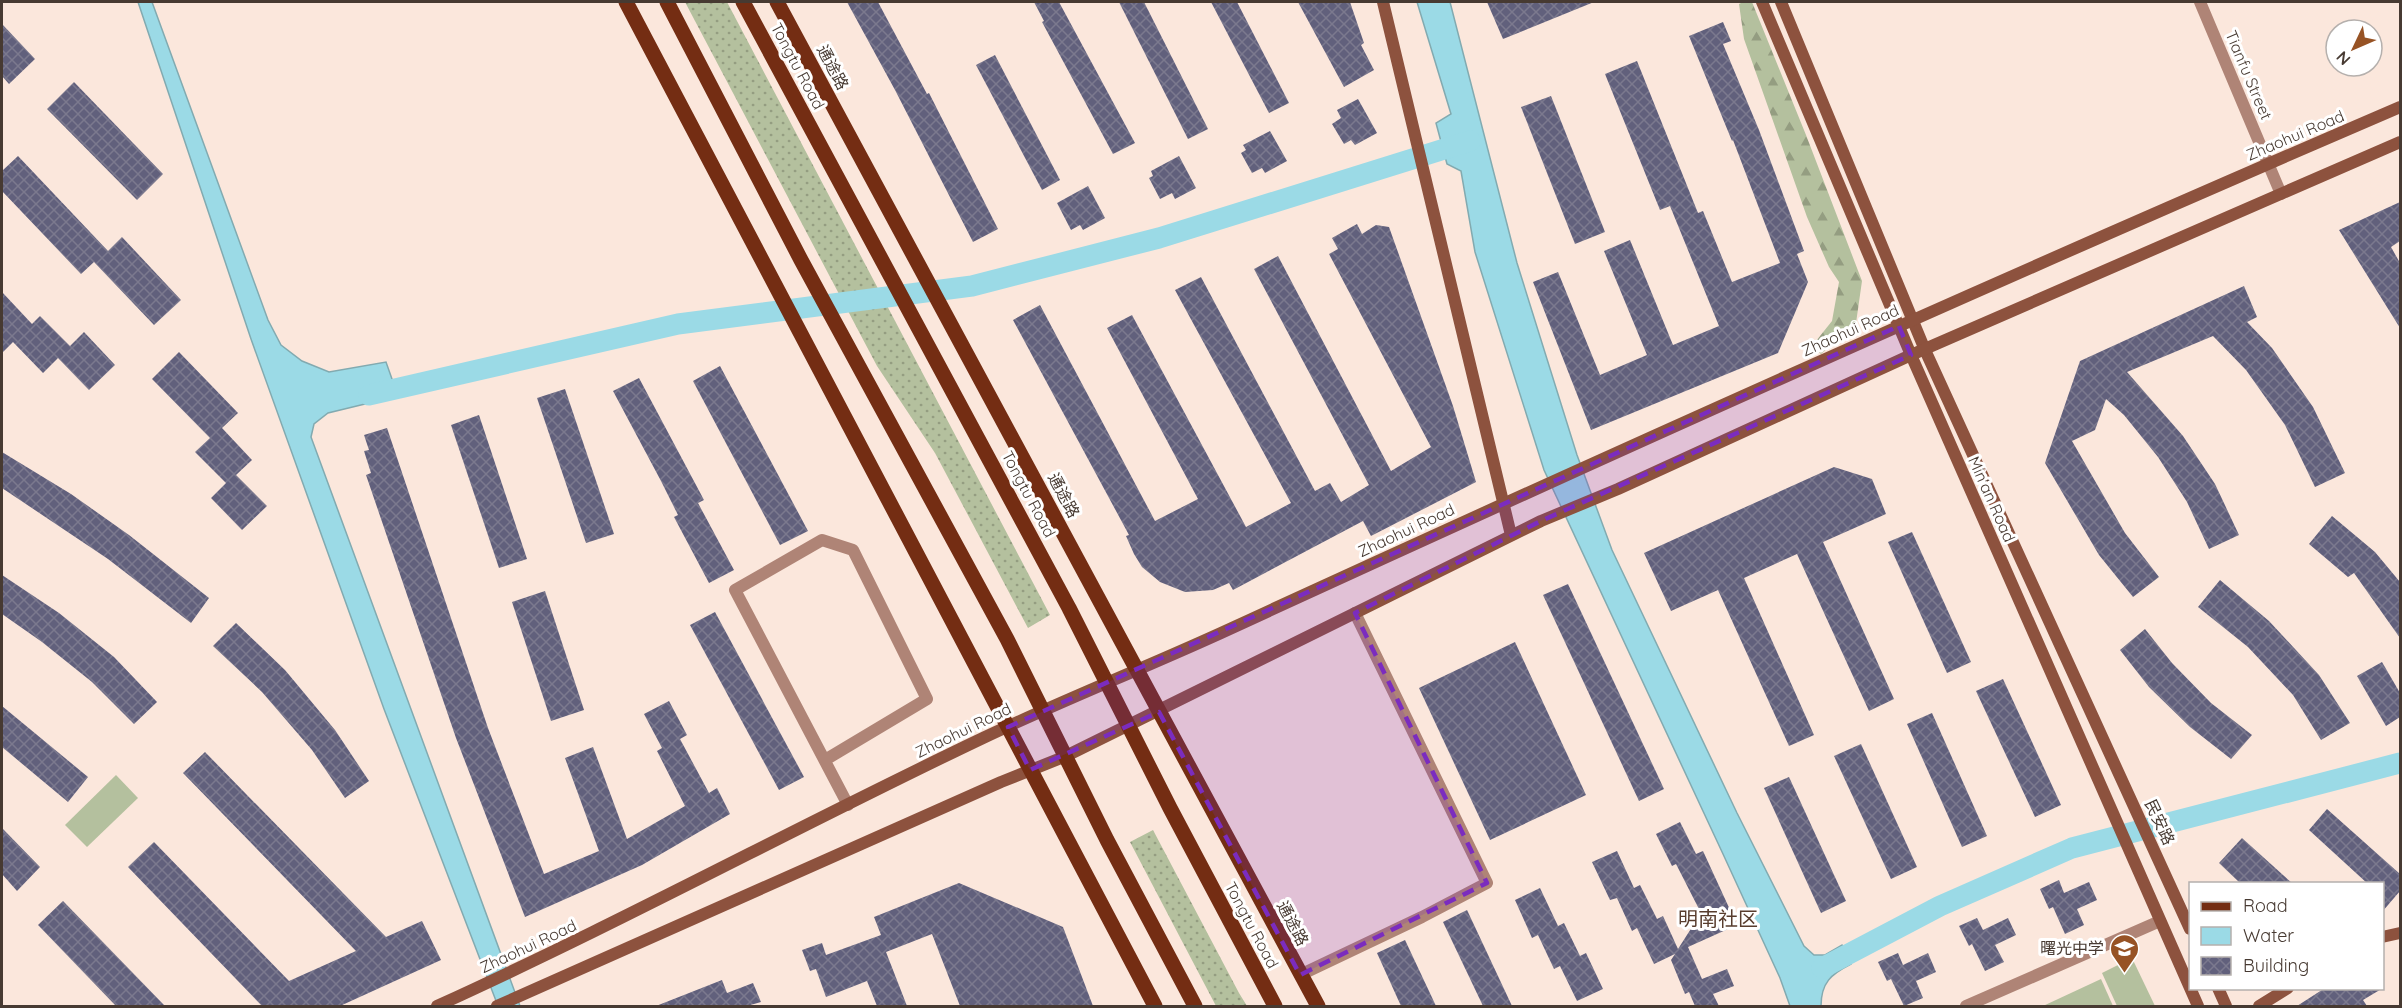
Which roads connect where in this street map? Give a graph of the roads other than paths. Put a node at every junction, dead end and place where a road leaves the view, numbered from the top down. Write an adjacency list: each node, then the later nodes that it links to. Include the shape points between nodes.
1 (626, 2): 24 (main road)
2 (667, 2): 22 (main road)
3 (743, 2): 21 (main road, Tongtu Road)
4 (777, 2): 20 (main road, 通途路)
5 (1383, 2): 17 (main road)
6 (1762, 2): 14 (main road, Min'an Road)
7 (1781, 2): 13 (main road, Min'an Road)
8 (2200, 2): 11 (street, Tianfu Street)
9 (2400, 107): 11 (main road, Zhaohui Road)
10 (2400, 142): 12 (main road)
11 (2268, 164): 12 (street, Tianfu Street); 13 (main road, Zhaohui Road)
12 (2282, 194): 15 (main road)
13 (1913, 320): 14 (main road, Zhaohui Road); 15 (main road, Min'an Road)
14 (1899, 326): 16 (main road, Min'an Road); 17 (main road, Zhaohui Road)
15 (1925, 350): 16 (main road); 29 (main road, Min'an Road)
16 (1911, 355): 18 (main road); 31 (main road, Min'an Road)
17 (1503, 503): 18 (main road); 20 (main road, Zhaohui Road)
18 (1511, 535): 19 (main road)
19 (1356, 613): 23 (main road); 35 (street, via 1486,882)
20 (1137, 670): 21 (main road, Zhaohui Road); 23 (main road, 通途路)
21 (1107, 683): 22 (main road, Zhaohui Road); 25 (main road, Tongtu Road)
22 (1042, 711): 24 (main road, Zhaohui Road); 26 (main road)
23 (1160, 712): 25 (main road); 35 (main road, 通途路)
24 (1008, 727): 28 (main road); 30 (main road, Zhaohui Road)
25 (1129, 727): 26 (main road); 44 (main road, Tongtu Road)
26 (1066, 756): 28 (main road); 43 (main road)
27 (825, 760): 27 (street, via 735,590 822,540 853,550 927,699); 30 (street)
28 (1030, 770): 41 (main road); 42 (main road)
29 (2127, 790): 32 (main road, 民安路)
30 (848, 805): 40 (main road, Zhaohui Road, via 553,954)
31 (2160, 921): 36 (main road, Min'an Road); 46 (street)
32 (2189, 927)
33 (2400, 933): 34 (main road)
34 (2384, 937)
35 (1300, 975): 45 (main road, 通途路)
36 (2189, 986)
37 (2191, 990): 47 (main road, Min'an Road)
38 (2219, 990): 48 (main road)
39 (2285, 990): 49 (main road)
40 (437, 1006)
41 (498, 1006)
42 (1155, 1006)
43 (1195, 1006)
44 (1275, 1006)
45 (1318, 1006)
46 (1966, 1006)
47 (2198, 1006)
48 (2226, 1006)
49 (2259, 1006)

